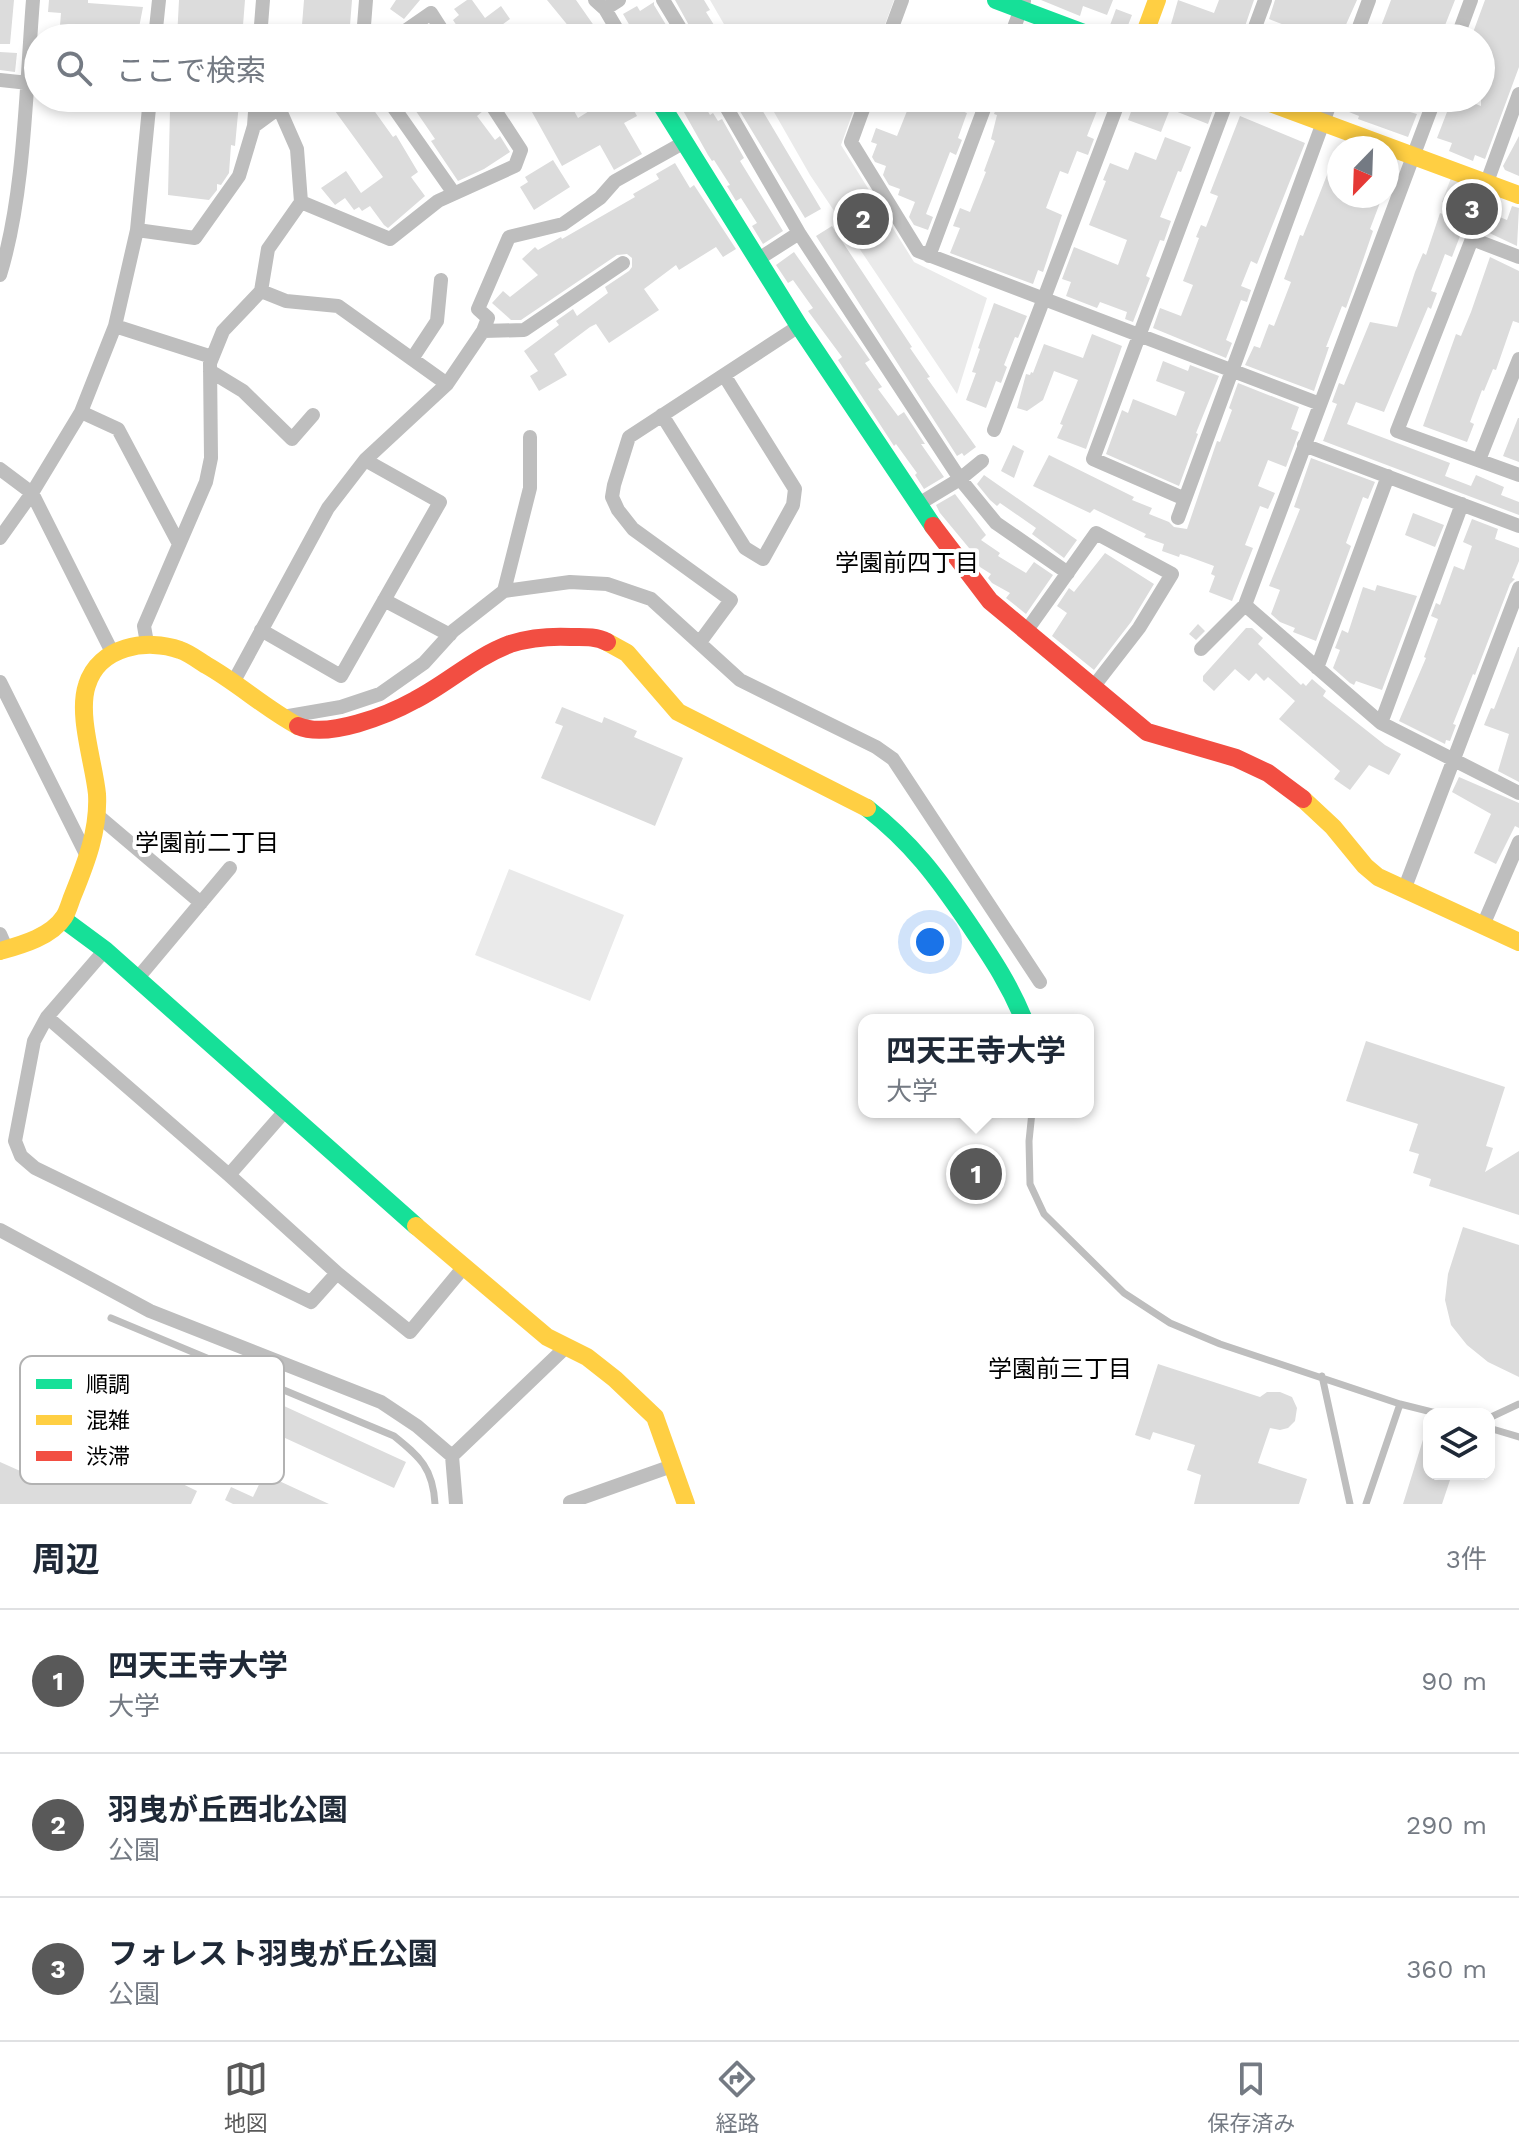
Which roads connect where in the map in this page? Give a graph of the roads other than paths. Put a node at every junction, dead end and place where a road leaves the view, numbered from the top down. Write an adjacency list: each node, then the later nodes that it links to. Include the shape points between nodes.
1 (33, 0): 15 (street)
2 (159, 0): 16 (street)
3 (263, 0): 17 (street)
4 (366, 0): 18 (street)
5 (619, 0): 13 (street)
6 (663, 0): 22 (street)
7 (902, 0): 23 (street)
8 (996, 0): 14 (street)
9 (1157, 0): 26 (street)
10 (1265, 0): 27 (street)
11 (1369, 0): 28 (street)
12 (1471, 0): 29 (street)
13 (600, 4): 21 (street)
14 (1022, 5): 24 (street); 25 (street)
15 (33, 24)
16 (156, 24)
17 (261, 24)
18 (364, 24)
19 (415, 24): 20 (street, via 431,13)
20 (438, 24)
21 (613, 24)
22 (678, 24)
23 (893, 24)
24 (1015, 24)
25 (1065, 24)
26 (1148, 24)
27 (1256, 24)
28 (1360, 24)
29 (1462, 24)
30 (0, 80): 31 (street)
31 (24, 82)
32 (1519, 94): 53 (street)
33 (28, 112): 63 (street)
34 (149, 112): 57 (street)
35 (255, 112): 50 (street)
36 (273, 112): 50 (street)
37 (281, 112): 56 (street, via 297,149)
38 (397, 112): 54 (street)
39 (496, 112): 54 (street, via 521,150 515,166)
40 (665, 112): 51 (street)
41 (729, 112): 58 (street)
42 (862, 112): 59 (street, via 851,142 918,251)
43 (983, 112): 59 (street)
44 (1115, 112): 66 (street)
45 (1223, 112): 70 (street)
46 (1294, 112): 49 (street)
47 (1327, 112): 49 (street)
48 (1430, 112): 52 (street)
49 (1323, 123): 52 (street); 74 (street)
50 (254, 126): 57 (street, via 239,176 195,238)
51 (683, 143): 61 (street); 69 (street, via 615,181 563,224 509,237 478,309 488,318)
52 (1413, 156): 53 (street); 77 (street)
53 (1487, 182): 55 (street)
54 (453, 192): 56 (street, via 390,239)
55 (1519, 195)
56 (301, 202): 65 (street, via 268,249)
57 (137, 230): 67 (street)
58 (799, 233): 61 (street); 90 (street)
59 (929, 256): 66 (street)
60 (1519, 257): 85 (street, via 1472,239 1397,431)
61 (757, 260): 68 (street)
62 (623, 263): 69 (street, via 524,330)
63 (0, 275)
64 (441, 280): 71 (street, via 437,321)
65 (261, 291): 71 (street, via 286,301 338,306); 73 (street, via 223,331)
66 (1044, 299): 70 (street); 81 (street)
67 (115, 326): 73 (street); 78 (street)
68 (799, 326): 75 (street); 94 (street)
69 (483, 331): 76 (street)
70 (1140, 336): 74 (street); 92 (street, via 1093,459)
71 (412, 359): 76 (street)
72 (1519, 359): 85 (street)
73 (211, 364): 79 (street, via 292,439); 98 (street, via 211,458)
74 (1232, 370): 77 (street); 92 (street)
75 (724, 375): 80 (street); 80 (street, via 795,489 793,505 763,559 745,548)
76 (447, 384): 84 (street)
77 (1320, 404): 83 (street)
78 (81, 412): 91 (street); 98 (street, via 118,429)
79 (313, 415)
80 (662, 415): 107 (street, via 629,437 612,497 633,529 731,600)
81 (994, 430)
82 (530, 437): 101 (street, via 530,488)
83 (1304, 445): 89 (street); 103 (street)
84 (365, 460): 102 (street, via 440,502); 104 (street, via 328,508)
85 (1479, 460): 88 (street)
86 (982, 461): 90 (street)
87 (0, 469): 91 (street)
88 (1519, 475)
89 (1388, 476): 93 (street); 111 (street)
90 (960, 479): 94 (street); 99 (street, via 996,523)
91 (32, 493): 97 (street); 110 (street)
92 (1185, 499): 95 (street)
93 (1462, 504): 96 (street); 116 (street)
94 (917, 505): 105 (street, via 990,601)
95 (1178, 518)
96 (1519, 526)
97 (0, 538)
98 (179, 544): 108 (street, via 144,626)
99 (1068, 573): 105 (street); 114 (street, via 1096,533 1172,574)
100 (1519, 588): 117 (street)
101 (504, 591): 106 (street); 107 (street, via 570,582 607,584 651,599)
102 (384, 600): 104 (street, via 341,676); 106 (street)
103 (1245, 605): 109 (street); 111 (street)
104 (261, 630): 112 (street)
105 (1027, 630): 114 (street)
106 (450, 635): 115 (street, via 424,663 380,694)
107 (700, 642): 131 (street, via 740,680 893,759)
108 (147, 643): 110 (street); 112 (street, via 181,650)
109 (1201, 649)
110 (113, 654): 119 (street, via 87,685)
111 (1317, 668): 116 (street)
112 (234, 681): 115 (street)
113 (0, 682): 121 (street)
114 (1094, 686): 123 (street, via 1147,732 1268,773 1315,809 1365,866)
115 (282, 717): 132 (street, via 303,728 332,729 416,700 511,644 552,636 599,638 627,653 678,712 863,805 894,829 932,869 1009,983)
116 (1381, 723): 117 (street)
117 (1454, 760): 118 (street); 123 (street)
118 (1519, 793)
119 (96, 814): 121 (street); 124 (street)
120 (1519, 842): 126 (street)
121 (88, 859): 125 (street)
122 (230, 868): 124 (street)
123 (1404, 890): 126 (street)
124 (201, 903): 130 (street)
125 (63, 919): 128 (street, via 32,942); 129 (street)
126 (1484, 923): 127 (street)
127 (1519, 942)
128 (2, 945)
129 (105, 950): 130 (street); 133 (street)
130 (137, 979): 134 (street)
131 (1040, 982)
132 (1022, 1014)
133 (47, 1017): 136 (street); 139 (street, via 34,1041 15,1141 21,1156 35,1168 311,1302)
134 (285, 1111): 136 (street); 138 (street)
135 (1031, 1118): 145 (lane, via 1030,1184 1044,1214 1124,1293 1170,1323 1220,1344)
136 (229, 1175): 139 (street)
137 (0, 1230): 143 (street, via 150,1311)
138 (463, 1268): 139 (street, via 410,1332); 141 (street)
139 (337, 1273)
140 (111, 1318): 142 (lane)
141 (566, 1347): 153 (street); 154 (street, via 615,1379 655,1417)
142 (202, 1356)
143 (264, 1356)
144 (284, 1364): 153 (street, via 381,1402)
145 (1322, 1376): 147 (lane); 159 (lane)
146 (284, 1390): 156 (lane, via 394,1436 423,1460)
147 (1400, 1404): 149 (lane); 160 (lane)
148 (1519, 1404): 150 (lane)
149 (1423, 1410)
150 (1495, 1415)
151 (1495, 1430): 152 (lane)
152 (1519, 1437)
153 (452, 1456): 157 (street)
154 (672, 1466): 155 (street); 158 (street)
155 (570, 1502)
156 (435, 1504)
157 (456, 1504)
158 (686, 1504)
159 (1350, 1504)
160 (1366, 1504)

